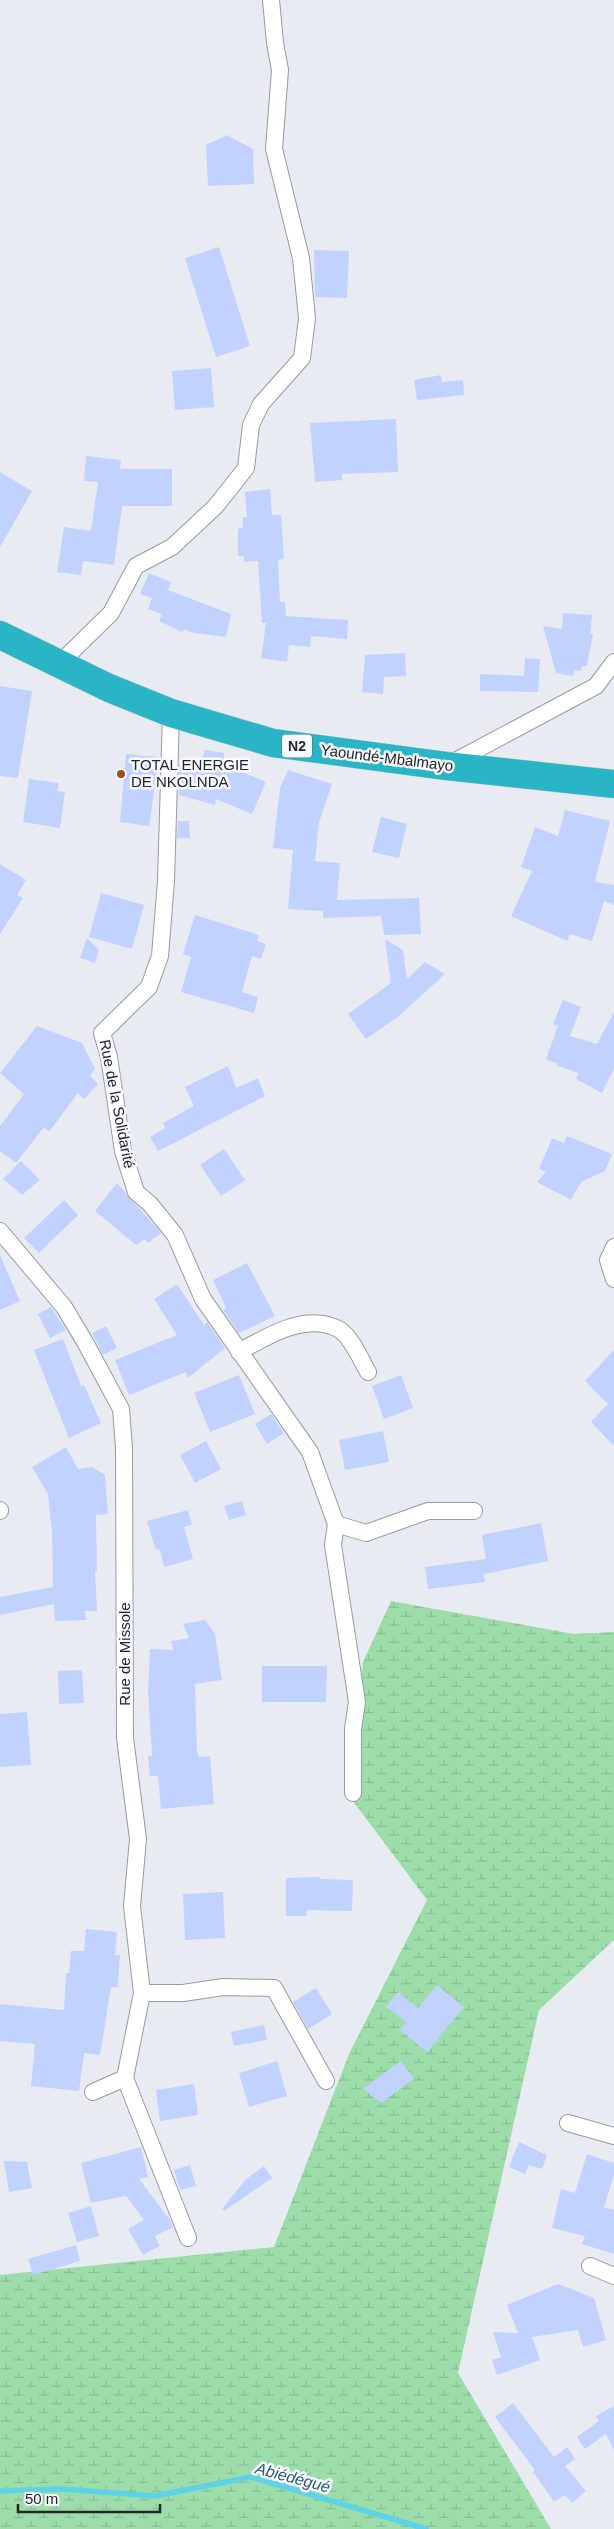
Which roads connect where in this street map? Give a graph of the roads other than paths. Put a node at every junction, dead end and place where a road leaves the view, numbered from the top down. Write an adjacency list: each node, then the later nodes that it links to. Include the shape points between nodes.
1 (271, 0): 4 (street, via 280,70 274,149 301,258 307,318 302,358 261,404 251,425 246,468 215,507 172,548 136,566 111,613)
2 (0, 635): 4 (highway, Yaoundé-Mbalmayo / N2)
3 (614, 662): 6 (street, via 596,686)
4 (59, 664): 5 (highway, Yaoundé-Mbalmayo / N2)
5 (171, 713): 6 (highway, Yaoundé-Mbalmayo / N2, via 274,743); 11 (street, Rue de la Solidarité, via 166,881 160,956 150,987 102,1033 109,1057 123,1151 136,1192 175,1235 203,1299)
6 (446, 766): 7 (highway, Yaoundé-Mbalmayo / N2)
7 (614, 784)
8 (0, 1231): 16 (street, Rue de Missole, via 64,1307 121,1409 124,1448 125,1738 138,1839 132,1906)
9 (614, 1247): 10 (street, via 608,1260)
10 (614, 1279)
11 (239, 1352): 12 (street, via 291,1327 321,1324 341,1331); 14 (street, Rue de la Solidarité, via 310,1452)
12 (368, 1372)
13 (474, 1511): 14 (street, via 428,1511 366,1533)
14 (336, 1524): 15 (street, via 333,1545 357,1702 353,1729)
15 (353, 1793)
16 (142, 1993): 17 (street, Rue de Missole); 18 (street, via 183,1993 223,1987 274,1988)
17 (125, 2078): 19 (street); 22 (street)
18 (326, 2081)
19 (93, 2092)
20 (568, 2123): 21 (street)
21 (614, 2136)
22 (188, 2238)
23 (590, 2266): 24 (street)
24 (614, 2276)

